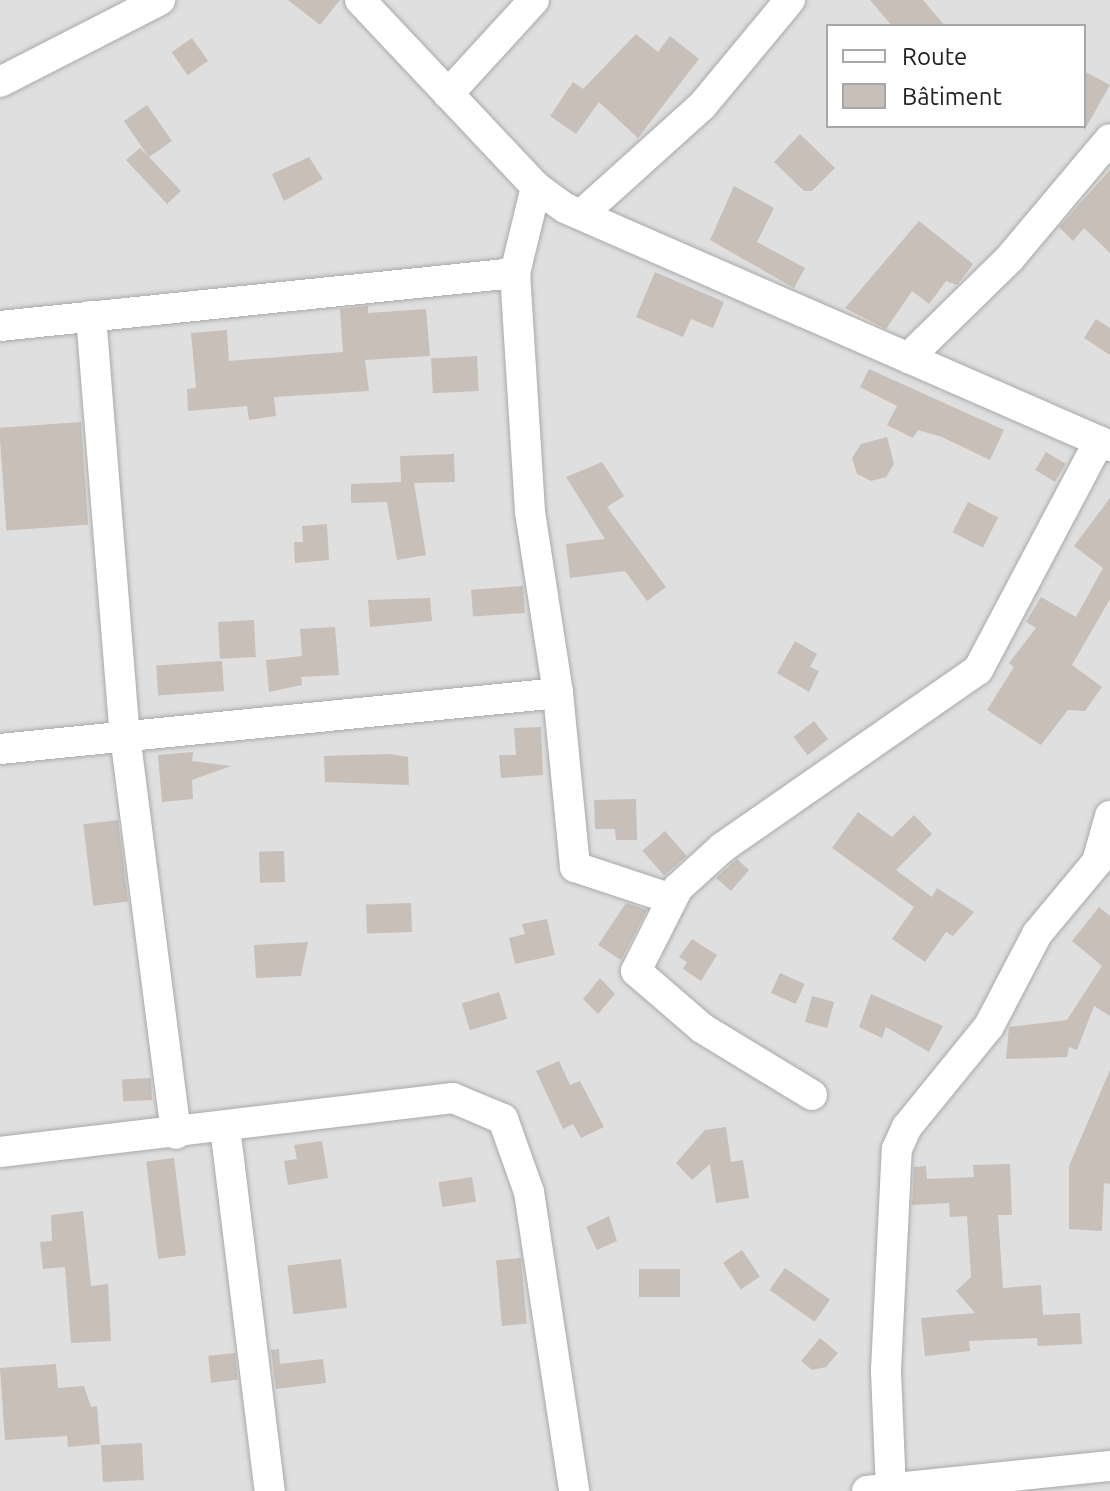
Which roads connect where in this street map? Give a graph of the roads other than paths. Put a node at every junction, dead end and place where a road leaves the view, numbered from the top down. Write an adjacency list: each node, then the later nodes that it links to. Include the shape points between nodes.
1 (160, 0): 5 (street)
2 (360, 0): 6 (street)
3 (534, 0): 6 (street)
4 (790, 0): 9 (street, via 702,106)
5 (0, 82)
6 (448, 94): 8 (street)
7 (1110, 139): 13 (street, via 1010,258)
8 (536, 187): 9 (street); 10 (street)
9 (583, 213): 13 (street)
10 (515, 273): 11 (street); 15 (street, via 530,512)
11 (91, 316): 12 (street); 16 (street)
12 (0, 326)
13 (908, 358): 14 (street)
14 (1104, 444): 20 (street, via 978,670 785,800 723,847)
15 (558, 693): 16 (street); 20 (street, via 575,867)
16 (125, 735): 17 (street); 23 (street)
17 (0, 749)
18 (1110, 816): 19 (street)
19 (1104, 867): 26 (street, via 1037,934 989,1026 907,1127 897,1149)
20 (672, 899): 21 (street, via 636,971 702,1028)
21 (812, 1095)
22 (225, 1127): 23 (street); 27 (street); 28 (street, via 453,1098 503,1119 529,1192)
23 (176, 1134): 24 (street)
24 (0, 1152)
25 (1110, 1466): 26 (street)
26 (883, 1490)
27 (270, 1491)
28 (574, 1491)

